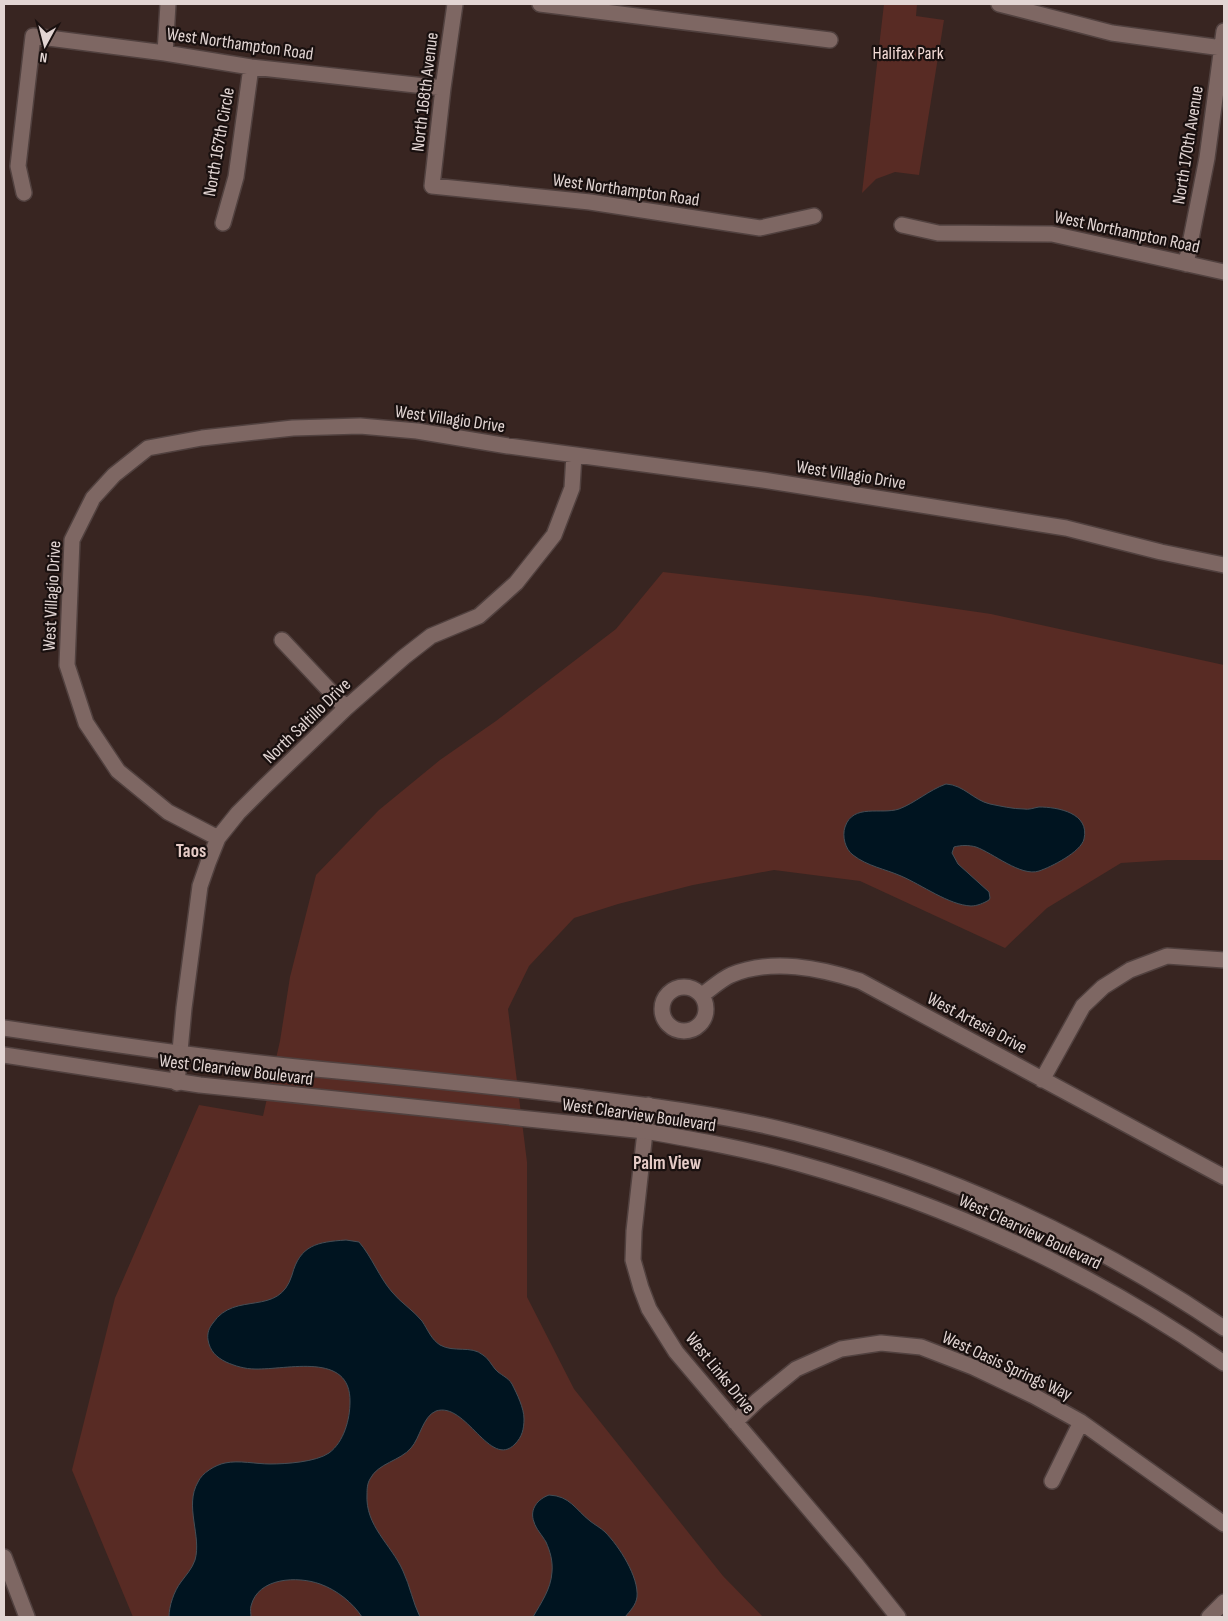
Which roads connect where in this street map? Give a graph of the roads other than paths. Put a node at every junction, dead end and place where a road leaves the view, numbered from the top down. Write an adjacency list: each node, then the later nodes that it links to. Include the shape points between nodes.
1 (168, 4): 8 (street)
2 (455, 4): 10 (street, North 168th Avenue)
3 (540, 4): 6 (street)
4 (999, 4): 7 (street, via 1112,33)
5 (1224, 31): 7 (street, North 170th Avenue)
6 (830, 40)
7 (1222, 48): 16 (street, North 170th Avenue, via 1208,158)
8 (165, 53): 9 (street, West Northampton Road); 12 (street, West Northampton Road, via 33,36 18,166)
9 (251, 67): 10 (street, West Northampton Road); 14 (street, North 167th Circle, via 236,177)
10 (443, 88): 11 (street, North 168th Avenue)
11 (432, 186): 13 (street, West Northampton Road, via 590,202 760,228)
12 (24, 193)
13 (814, 216)
14 (223, 223)
15 (902, 224): 16 (street, West Northampton Road, via 938,233 1052,234)
16 (1186, 264): 17 (street, West Northampton Road)
17 (1224, 272)
18 (574, 455): 19 (street, West Villagio Drive, via 763,480 1066,528); 21 (street, North Saltillo Drive, via 572,488 554,535 516,583 479,616 431,636); 22 (street, West Villagio Drive, via 417,431 360,426 293,428 202,438 148,448 114,475 93,498 72,540 67,665 86,723 118,771 168,812)
19 (1224, 565)
20 (282, 640): 21 (street)
21 (346, 708): 22 (street, North Saltillo Drive, via 238,812)
22 (218, 838): 26 (street, North Saltillo Drive, via 200,886)
23 (1224, 960): 28 (street, via 1167,956 1130,970 1103,987 1084,1006)
24 (702, 995): 28 (street, West Artesia Drive, via 729,976 761,967 808,968 836,973 860,981)
25 (4, 1028): 26 (street, West Clearview Boulevard)
26 (180, 1053): 29 (street, North Saltillo Drive); 30 (street, West Clearview Boulevard)
27 (4, 1055): 29 (street, West Clearview Boulevard)
28 (1042, 1080): 32 (street, West Artesia Drive)
29 (176, 1082): 31 (street, West Clearview Boulevard)
30 (648, 1105): 31 (street, West Links Drive); 33 (street, West Clearview Boulevard, via 794,1133 937,1178 1108,1256)
31 (645, 1131): 34 (street, West Clearview Boulevard, via 796,1163 846,1177 957,1217 1044,1256 1112,1292); 35 (street, West Links Drive, via 634,1231 634,1260 641,1288 649,1308 676,1352)
32 (1224, 1176)
33 (1224, 1328)
34 (1224, 1363)
35 (735, 1422): 36 (street, West Oasis Springs Way, via 796,1369 841,1349 881,1343 920,1346 1034,1396); 42 (street, West Links Drive)
36 (1081, 1422): 37 (street); 38 (street, West Oasis Springs Way)
37 (1052, 1481)
38 (1224, 1524)
39 (4, 1557): 41 (street)
40 (1224, 1602): 43 (street)
41 (27, 1617)
42 (898, 1617)
43 (1209, 1617)

